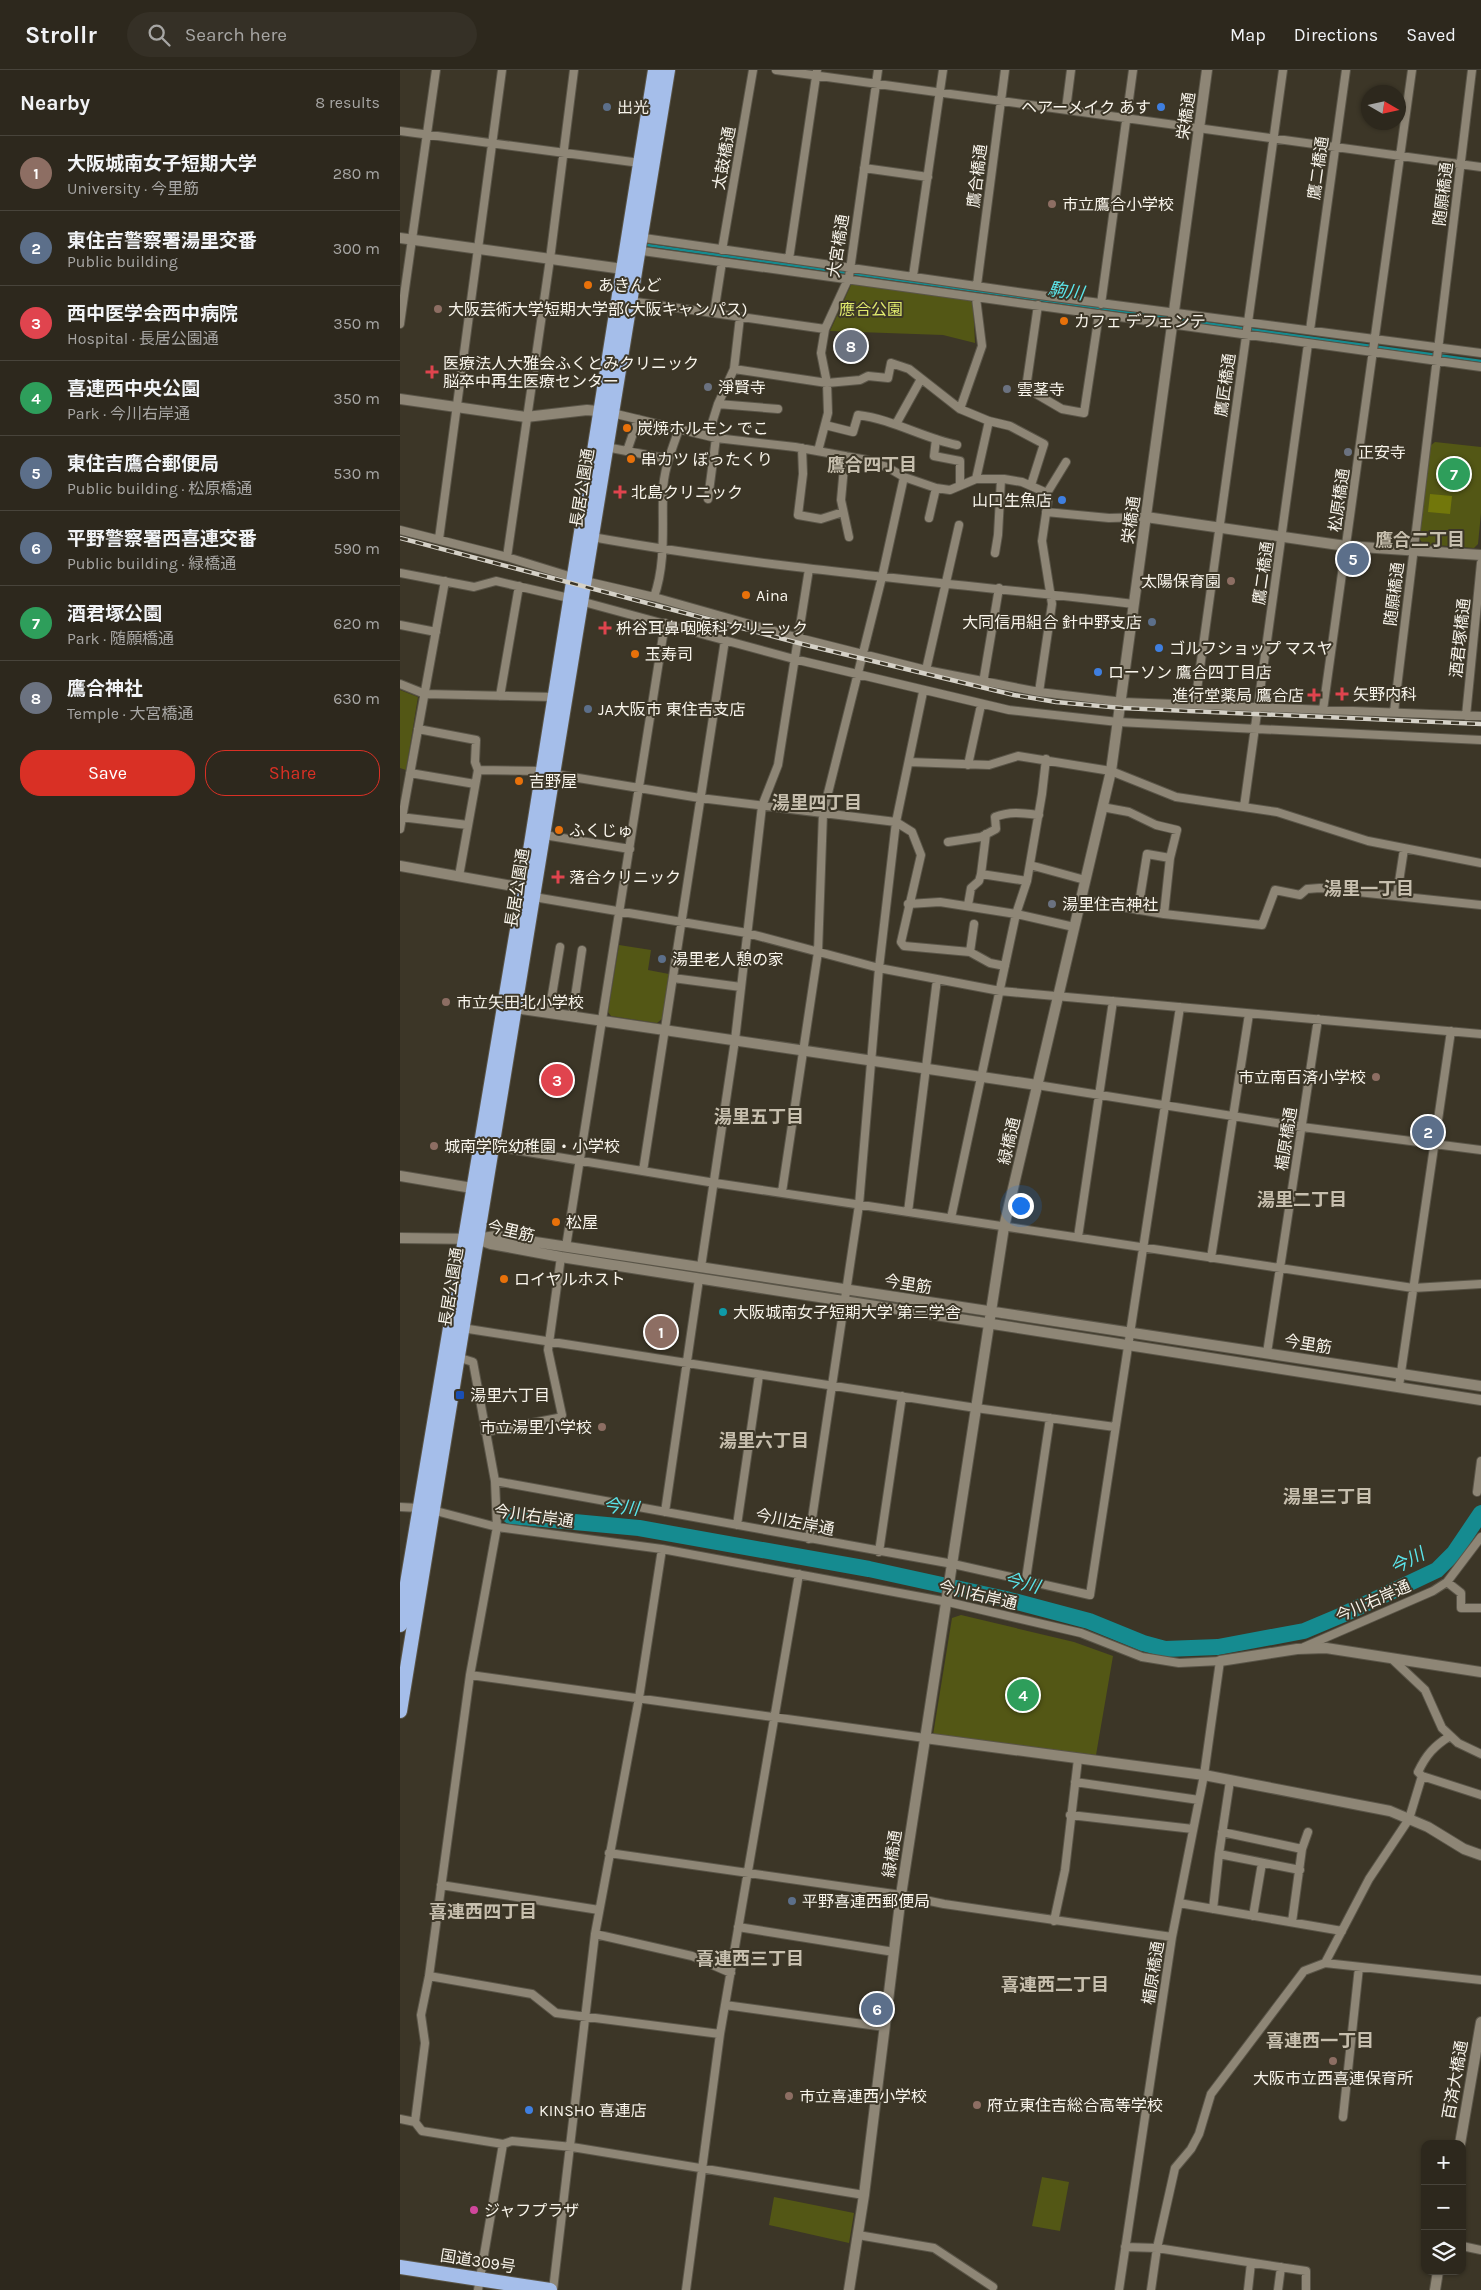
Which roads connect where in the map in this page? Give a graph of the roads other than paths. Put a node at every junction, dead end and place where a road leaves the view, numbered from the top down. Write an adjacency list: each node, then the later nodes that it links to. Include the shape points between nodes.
1 (436, 70): 26 (street)
2 (502, 70): 28 (street)
3 (574, 70): 30 (street)
4 (655, 70): 32 (highway, 長居公園通)
5 (668, 70): 39 (highway, 長居公園通)
6 (753, 70): 41 (street, 太鼓橋通)
7 (776, 70): 18 (street)
8 (878, 70): 19 (street, 大宮橋通)
9 (943, 70): 20 (street)
10 (1005, 70): 21 (street, 鷹合橋通)
11 (1071, 70): 22 (street)
12 (1134, 70): 23 (street)
13 (1207, 70): 24 (street, 栄橋通)
14 (1283, 70): 27 (street, 鷹匠橋通)
15 (1346, 70): 29 (street, 鷹二橋通)
16 (1412, 70): 31 (street)
17 (1472, 70): 33 (street, 随願橋通)
18 (817, 73): 19 (street); 42 (street)
19 (876, 84): 20 (street); 35 (street, 大宮橋通)
20 (940, 93): 21 (street); 36 (street)
21 (1000, 100): 22 (street); 48 (street, 鷹合橋通)
22 (1066, 109): 23 (street)
23 (1126, 119): 24 (street); 51 (street)
24 (1199, 128): 27 (street); 56 (street, 栄橋通)
25 (400, 131): 26 (street)
26 (427, 134): 28 (street); 38 (street)
27 (1274, 139): 29 (street); 57 (street, 鷹匠橋通)
28 (493, 143): 30 (street); 40 (street)
29 (1335, 148): 31 (street); 60 (street, 鷹二橋通)
30 (562, 154): 32 (street); 43 (street)
31 (1399, 156): 33 (street); 62 (street)
32 (640, 163): 39 (highway, 長居公園通)
33 (1460, 165): 34 (street); 64 (street, 随願橋通)
34 (1481, 167)
35 (864, 168): 36 (street); 46 (street, 大宮橋通)
36 (928, 177): 47 (street)
37 (400, 238): 38 (street)
38 (412, 239): 40 (street); 58 (street)
39 (632, 243): 41 (street); 44 (street); 45 (highway, 長居公園通)
40 (478, 248): 43 (street); 74 (street)
41 (722, 250): 42 (street)
42 (789, 258): 46 (street)
43 (550, 259): 45 (street); 78 (street)
44 (722, 262): 46 (street); 53 (street)
45 (628, 270): 50 (highway, 長居公園通); 77 (highway, 長居公園通)
46 (849, 274): 47 (street); 49 (street); 59 (street, 大宮橋通)
47 (913, 276): 48 (street)
48 (977, 285): 51 (street)
49 (976, 298): 52 (street); 76 (street, via 982,346)
50 (628, 301): 53 (street); 77 (highway, 長居公園通)
51 (1101, 304): 56 (street)
52 (1038, 305): 54 (street); 54 (street, via 1026,388 1062,409 1084,413)
53 (714, 313): 55 (street)
54 (1099, 314): 56 (street)
55 (740, 318): 59 (street); 69 (street)
56 (1173, 318): 57 (street); 61 (street); 104 (street, 栄橋通)
57 (1247, 323): 60 (street); 61 (street, 鷹匠橋通)
58 (400, 324)
59 (825, 329): 71 (street, 大宮橋通, via 821,353)
60 (1310, 330): 62 (street)
61 (1246, 334): 63 (street); 107 (street, 鷹匠橋通)
62 (1374, 339): 64 (street); 65 (street, 松原橋通)
63 (1308, 344): 65 (street); 109 (street, 鷹二橋通)
64 (1439, 349): 66 (street); 67 (street, 随願橋通)
65 (1372, 353): 67 (street); 113 (street, 松原橋通)
66 (1481, 353)
67 (1438, 361): 68 (street); 115 (street, 随願橋通)
68 (1481, 367)
69 (734, 369): 71 (street); 73 (street)
70 (921, 380): 71 (street, via 909,369 891,363 888,378 868,376 860,380); 76 (street); 81 (street)
71 (827, 383): 82 (street, 大宮橋通)
72 (400, 399): 74 (street)
73 (718, 404): 75 (street); 84 (street)
74 (456, 407): 78 (street); 112 (street)
75 (778, 409)
76 (960, 409): 80 (street)
77 (606, 411): 78 (street); 79 (street); 87 (highway, 長居公園通); 123 (highway, 長居公園通)
78 (526, 417): 118 (street)
79 (638, 419): 83 (street); 89 (street)
80 (989, 421): 95 (street); 98 (street, via 1010,426 1044,444)
81 (896, 424): 82 (street, via 858,415 853,432); 85 (street)
82 (825, 425): 90 (street, 大宮橋通)
83 (679, 429): 84 (street); 92 (street)
84 (712, 437): 88 (street); 101 (street)
85 (936, 439): 86 (street); 97 (street, via 934,456 960,461)
86 (957, 445)
87 (606, 447): 89 (street); 110 (highway, 長居公園通)
88 (802, 448): 90 (street); 102 (street, via 803,474 798,515 821,519)
89 (627, 451): 92 (street)
90 (818, 451): 91 (street)
91 (845, 456): 94 (street, via 880,465); 102 (street)
92 (668, 459): 114 (street, via 662,491)
93 (1066, 462): 100 (street)
94 (904, 477): 99 (street); 122 (street)
95 (976, 479): 96 (street); 97 (street)
96 (1001, 479): 98 (street); 116 (street)
97 (960, 485): 99 (street, via 950,490)
98 (1031, 485): 100 (street)
99 (936, 488): 105 (street)
100 (1046, 493): 103 (street)
101 (708, 499)
102 (843, 512): 111 (street)
103 (1046, 512): 104 (street, via 1109,518); 128 (street, via 1042,541)
104 (1146, 517): 107 (street); 131 (street, 栄橋通)
105 (928, 518)
106 (959, 525): 125 (street)
107 (1219, 528): 109 (street); 149 (street, 鷹匠橋通)
108 (400, 530): 112 (street)
109 (1282, 536): 113 (street); 151 (street, 鷹二橋通)
110 (592, 537): 114 (street); 123 (highway, 長居公園通)
111 (849, 537)
112 (438, 539): 118 (street)
113 (1346, 546): 115 (street); 152 (street, 松原橋通)
114 (663, 550): 120 (street); 129 (street)
115 (1413, 550): 117 (street); 153 (street, 随願橋通)
116 (995, 553)
117 (1481, 555)
118 (507, 557): 123 (street)
119 (1481, 563): 154 (street, 酒君塚橋通)
120 (809, 569): 122 (street); 135 (street)
121 (400, 573): 124 (street)
122 (882, 577): 125 (street); 137 (street)
123 (579, 579): 129 (street); 130 (highway, 長居公園通)
124 (445, 581): 126 (street, via 474,587 496,580); 134 (street)
125 (947, 583): 127 (street); 139 (street)
126 (519, 586): 130 (street); 146 (street)
127 (999, 588): 128 (street); 141 (street)
128 (1051, 594): 131 (street); 144 (street)
129 (654, 598): 135 (street)
130 (575, 600): 132 (street); 147 (highway, 長居公園通); 166 (highway, 長居公園通)
131 (1134, 604): 148 (street, 栄橋通)
132 (665, 623): 136 (street); 168 (street)
133 (400, 625): 134 (street)
134 (436, 632): 145 (street)
135 (799, 638): 137 (street); 138 (street)
136 (726, 640): 138 (street); 169 (street)
137 (862, 654): 139 (street); 140 (street)
138 (794, 659): 140 (street); 170 (street, via 778,765)
139 (926, 670): 141 (street)
140 (857, 675): 143 (street); 173 (street)
141 (983, 682): 144 (street)
142 (400, 684): 145 (street)
143 (923, 692): 150 (street); 161 (street)
144 (1039, 692): 148 (street)
145 (425, 694): 146 (street); 157 (street)
146 (500, 696): 147 (street)
147 (554, 697): 166 (highway, 長居公園通)
148 (1120, 701): 149 (street); 156 (street, 栄橋通)
149 (1195, 704): 151 (street)
150 (981, 705): 156 (street, via 1043,716); 162 (street)
151 (1257, 707): 152 (street); 158 (street, 鷹二橋通)
152 (1323, 710): 153 (street)
153 (1394, 712): 154 (street)
154 (1466, 716): 155 (street)
155 (1481, 716)
156 (1118, 722): 158 (street); 164 (street, 緑橋通)
157 (418, 728): 163 (street, via 476,740); 165 (street)
158 (1254, 730): 159 (street); 172 (street, 鷹二橋通)
159 (1481, 740)
160 (1046, 759): 162 (street, via 1018,756 989,766); 164 (street); 174 (street)
161 (909, 762): 162 (street); 176 (street)
162 (968, 765)
163 (478, 770): 166 (street); 167 (street)
164 (1111, 771): 171 (street, 緑橋通); 172 (street, via 1176,797)
165 (410, 773): 167 (street); 175 (street)
166 (548, 773): 168 (street); 180 (highway, 長居公園通); 192 (highway, 長居公園通)
167 (475, 784): 177 (street)
168 (638, 788): 169 (street); 182 (street)
169 (700, 798): 170 (street); 202 (street)
170 (762, 806): 173 (street); 205 (street)
171 (1102, 807): 184 (street, via 1129,812 1156,825 1177,830); 190 (street, 緑橋通)
172 (1244, 807): 183 (street, via 1277,812)
173 (823, 813): 176 (street); 208 (street)
174 (1039, 815): 179 (street, via 1001,814 995,817 996,829); 187 (street)
175 (401, 817): 177 (street); 178 (street)
176 (896, 822): 195 (street, via 912,832 921,855); 211 (street)
177 (468, 825): 189 (street)
178 (400, 829)
179 (986, 834): 181 (street); 188 (street)
180 (544, 835): 182 (street); 192 (highway, 長居公園通)
181 (948, 842)
182 (630, 849): 199 (street)
183 (1404, 849): 185 (street); 193 (street)
184 (1170, 858): 198 (street, via 1147,854); 201 (street)
185 (1481, 863)
186 (400, 866): 189 (street)
187 (1030, 866): 190 (street); 191 (street)
188 (981, 874): 191 (street); 196 (street, via 971,888)
189 (459, 876): 192 (street)
190 (1085, 880): 194 (street, 緑橋通)
191 (1027, 882): 200 (street)
192 (529, 892): 199 (street); 219 (highway, 長居公園通); 245 (highway, 長居公園通)
193 (1397, 895): 197 (street); 201 (street, via 1320,888 1307,889 1300,895 1275,890 1262,925)
194 (1080, 900): 198 (street); 204 (street, 緑橋通)
195 (908, 904): 196 (street, via 940,902); 209 (street, via 901,942 904,946)
196 (968, 905): 200 (street)
197 (1481, 905)
198 (1138, 910): 201 (street)
199 (620, 912): 202 (street); 224 (street)
200 (1016, 914): 204 (street); 210 (street)
201 (1164, 914)
202 (681, 922): 205 (street); 212 (street)
203 (974, 924): 209 (street)
204 (1074, 927): 216 (street, 緑橋通)
205 (747, 933): 208 (street); 214 (street)
206 (560, 947): 220 (street)
207 (582, 950): 222 (street)
208 (818, 952): 211 (street); 229 (street)
209 (970, 952): 210 (street, via 990,963)
210 (1005, 966): 215 (street)
211 (879, 968): 213 (street); 230 (street)
212 (673, 978): 214 (street); 225 (street)
213 (937, 979): 215 (street); 231 (street)
214 (741, 987): 228 (street)
215 (1000, 991): 216 (street); 232 (street)
216 (1058, 996): 217 (street); 233 (street, 緑橋通)
217 (1113, 1001): 218 (street); 234 (street)
218 (1180, 1006): 221 (street); 235 (street)
219 (515, 1008): 220 (street); 239 (highway, 長居公園通)
220 (549, 1013): 222 (street)
221 (1249, 1014): 223 (street); 236 (street)
222 (572, 1017): 224 (street)
223 (1318, 1019): 226 (street); 237 (street, 楯原橋通)
224 (603, 1020): 225 (street); 241 (street)
225 (665, 1030): 228 (street); 242 (street)
226 (1451, 1031): 227 (street); 238 (street)
227 (1481, 1034)
228 (735, 1040): 229 (street); 244 (street)
229 (804, 1051): 230 (street); 246 (street)
230 (871, 1060): 231 (street); 247 (street)
231 (925, 1068): 232 (street); 248 (street)
232 (981, 1077): 233 (street); 249 (street)
233 (1037, 1086): 234 (street); 250 (street, 緑橋通)
234 (1100, 1094): 235 (street); 251 (street)
235 (1164, 1105): 236 (street); 255 (street)
236 (1232, 1116): 237 (street); 257 (street)
237 (1302, 1127): 238 (street); 259 (street, 楯原橋通)
238 (1434, 1145): 240 (street); 262 (street)
239 (491, 1146): 241 (street); 253 (highway, 長居公園通)
240 (1481, 1150)
241 (580, 1161): 242 (street); 254 (street)
242 (643, 1171): 244 (street)
243 (400, 1176): 245 (street)
244 (715, 1183): 246 (street); 258 (street)
245 (472, 1188): 253 (highway, 長居公園通)
246 (782, 1192): 247 (street)
247 (859, 1204): 248 (street); 263 (street)
248 (908, 1212): 249 (street)
249 (951, 1218): 250 (street)
250 (1004, 1227): 251 (street); 265 (street, 緑橋通)
251 (1078, 1237): 255 (street)
252 (400, 1238): 253 (street)
253 (470, 1239): 254 (street, 今里筋, via 492,1236); 256 (street, 今里筋); 267 (highway, 長居公園通); 289 (highway, 長居公園通)
254 (566, 1247): 258 (street, 今里筋)
255 (1143, 1248): 257 (street); 268 (street)
256 (561, 1257): 260 (street, 今里筋); 269 (street)
257 (1211, 1258): 259 (street)
258 (701, 1267): 263 (street, 今里筋)
259 (1280, 1268): 262 (street); 271 (street, 楯原橋通)
260 (699, 1279): 264 (street, 今里筋); 273 (street)
261 (1481, 1284): 262 (street)
262 (1413, 1288): 274 (street)
263 (847, 1290): 264 (street); 265 (street, 今里筋)
264 (844, 1300): 266 (street, 今里筋); 276 (street)
265 (992, 1312): 266 (street, 緑橋通); 268 (street, 今里筋)
266 (990, 1323): 270 (street, 今里筋); 281 (street, 緑橋通)
267 (462, 1328): 269 (street); 272 (highway, 長居公園通)
268 (1129, 1333): 270 (street); 271 (street, 今里筋)
269 (550, 1341): 273 (street); 284 (street, via 548,1350 562,1415)
270 (1127, 1343): 277 (street, 今里筋); 283 (street)
271 (1267, 1353): 274 (street, 今里筋)
272 (457, 1358): 284 (street, via 473,1362); 289 (highway, 長居公園通)
273 (687, 1364): 275 (street); 290 (street)
274 (1401, 1374): 277 (street); 278 (street, 今里筋)
275 (759, 1375): 276 (street); 291 (street)
276 (832, 1385): 279 (street); 294 (street)
277 (1399, 1386): 280 (street, 今里筋)
278 (1481, 1386)
279 (902, 1396): 281 (street); 297 (street)
280 (1481, 1400)
281 (976, 1408): 282 (street); 298 (street, 緑橋通)
282 (1050, 1418): 283 (street); 300 (street)
283 (1116, 1427): 300 (street, 今川左岸通, via 1090,1595)
284 (485, 1432): 286 (street)
285 (1481, 1461): 287 (street)
286 (494, 1481): 290 (street, 今川左岸通); 292 (street)
287 (1476, 1492)
288 (400, 1507): 289 (street, 今川右岸通)
289 (426, 1509): 292 (street, 今川右岸通); 304 (highway, 長居公園通); 311 (highway, 長居公園通)
290 (665, 1512): 291 (street, 今川左岸通)
291 (737, 1525): 294 (street, 今川左岸通)
292 (497, 1527): 296 (street, 今川右岸通); 309 (street)
293 (1481, 1537): 295 (street, 今川右岸通)
294 (808, 1539): 297 (street, 今川左岸通)
295 (1478, 1547): 301 (street, 今川右岸通)
296 (662, 1549): 299 (street, 今川右岸通); 310 (street)
297 (879, 1552): 298 (street, 今川左岸通)
298 (952, 1567): 300 (street, 今川左岸通); 302 (street, 緑橋通)
299 (799, 1574): 302 (street, 今川右岸通); 312 (street)
300 (1026, 1579)
301 (1447, 1582): 303 (street, via 1461,1593 1461,1608); 305 (street, 今川右岸通, via 1433,1591)
302 (948, 1602): 307 (street, 今川右岸通, via 1081,1633 1142,1657 1179,1663); 314 (street, 緑橋通)
303 (1481, 1608)
304 (400, 1625)
305 (1297, 1649): 306 (street, via 1326,1648); 307 (street, 今川右岸通)
306 (1391, 1658): 308 (street); 313 (street, via 1425,1690 1442,1728)
307 (1220, 1661): 317 (street, 楯原橋通)
308 (1481, 1672)
309 (470, 1674): 310 (street); 335 (street)
310 (639, 1698): 312 (street); 329 (street)
311 (400, 1711)
312 (774, 1719): 314 (street); 334 (street)
313 (1450, 1736): 315 (street); 318 (street, via 1433,1747 1425,1757 1418,1772)
314 (925, 1738): 316 (street); 336 (street, 緑橋通)
315 (1481, 1754)
316 (1078, 1760): 317 (street); 320 (street)
317 (1204, 1776): 319 (street); 322 (street, 楯原橋通)
318 (1422, 1776): 321 (street); 324 (street)
319 (1230, 1780): 324 (street, via 1390,1811); 326 (street)
320 (1075, 1782): 322 (street); 323 (street)
321 (1481, 1795)
322 (1199, 1800): 325 (street, 楯原橋通)
323 (1070, 1815): 325 (street); 341 (street)
324 (1409, 1819): 331 (street); 344 (street, via 1369,1879)
325 (1193, 1829): 337 (street, 楯原橋通)
326 (1222, 1832): 328 (street); 330 (street)
327 (1308, 1832): 328 (street)
328 (1302, 1849): 333 (street)
329 (609, 1853): 334 (street); 339 (street)
330 (1218, 1854): 332 (street); 338 (street)
331 (1481, 1855)
332 (1262, 1863): 333 (street); 340 (street)
333 (1300, 1870): 342 (street)
334 (747, 1874): 336 (street); 343 (street)
335 (441, 1885): 339 (street); 351 (street)
336 (901, 1895): 341 (street); 347 (street, 緑橋通)
337 (1179, 1903): 338 (street); 346 (street, 楯原橋通)
338 (1214, 1909): 340 (street)
339 (599, 1910): 345 (street)
340 (1253, 1916): 342 (street)
341 (1054, 1921): 346 (street)
342 (1292, 1922): 344 (street)
343 (738, 1927): 347 (street); 350 (street)
344 (1342, 1931): 348 (street)
345 (595, 1934): 350 (street, via 692,1956); 354 (street)
346 (1172, 1937): 368 (street, 楯原橋通)
347 (894, 1952): 356 (street, 緑橋通)
348 (1325, 1963): 349 (street); 370 (street, via 1304,1971 1212,2094 1199,2134 1191,2150 1175,2168)
349 (1359, 1967): 352 (street); 359 (street)
350 (731, 1973): 353 (street)
351 (429, 1976): 354 (street, via 532,1994 556,2013); 361 (street, via 421,2015 425,2043)
352 (1481, 1980)
353 (725, 2005): 356 (street); 357 (street)
354 (587, 2015): 357 (street); 364 (street)
355 (1481, 2022): 358 (street, 百済大橋通)
356 (885, 2026): 366 (street, 緑橋通)
357 (720, 2034): 365 (street)
358 (1478, 2052): 362 (street, 百済大橋通)
359 (1343, 2118)
360 (400, 2119): 361 (street)
361 (415, 2122): 363 (street, via 422,2131)
362 (1461, 2140)
363 (503, 2144): 364 (street, via 512,2141); 376 (street)
364 (572, 2147): 365 (street); 378 (street)
365 (704, 2167): 366 (street); 379 (street)
366 (864, 2195): 367 (street, 緑橋通)
367 (858, 2235): 377 (street, via 934,2248); 380 (street, 緑橋通)
368 (1125, 2246): 370 (street); 381 (street, 楯原橋通)
369 (1466, 2247): 371 (street)
370 (1157, 2248): 372 (street); 382 (street)
371 (1481, 2250)
372 (1251, 2263): 374 (street); 383 (street)
373 (400, 2267): 376 (highway, 国道309号)
374 (1281, 2267): 384 (street); 385 (street, via 1306,2271)
375 (1437, 2275): 386 (street)
376 (479, 2284): 378 (highway, 国道309号)
377 (993, 2287)
378 (552, 2290)
379 (686, 2290)
380 (849, 2290)
381 (1119, 2290)
382 (1151, 2290)
383 (1248, 2290)
384 (1278, 2290)
385 (1306, 2290)
386 (1435, 2290)

